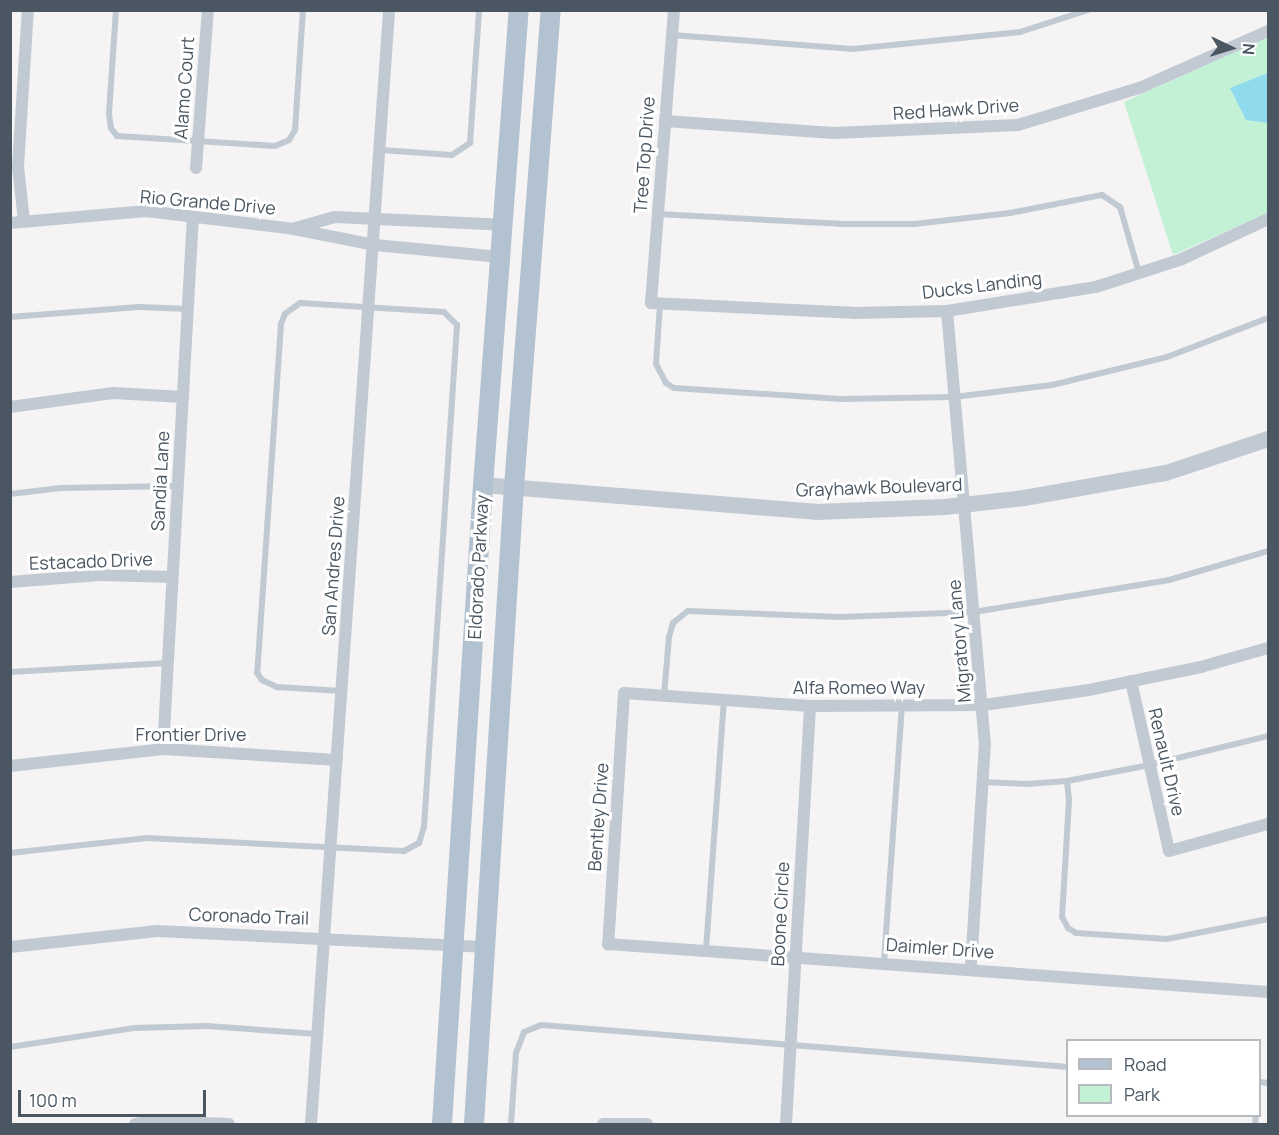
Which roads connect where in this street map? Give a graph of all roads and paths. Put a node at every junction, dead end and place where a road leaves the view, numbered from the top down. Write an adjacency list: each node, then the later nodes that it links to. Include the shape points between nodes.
1 (28, 10): 21 (street, via 18,167)
2 (116, 10): 14 (lane, via 111,128 117,136)
3 (208, 10): 14 (street, Alamo Court)
4 (303, 10): 14 (lane, via 295,130 289,140 275,146)
5 (389, 10): 15 (street, San Andres Drive)
6 (479, 10): 15 (lane, via 470,143 452,155)
7 (519, 10): 23 (main road, Eldorado Parkway)
8 (551, 10): 40 (main road, Eldorado Parkway)
9 (674, 10): 12 (street, Tree Top Drive)
10 (1088, 10): 12 (lane, via 1020,32 853,49)
11 (1269, 31): 13 (street, Red Hawk Drive, via 1142,87 1018,125 834,133)
12 (672, 35): 13 (street, Tree Top Drive)
13 (665, 121): 17 (street, Tree Top Drive)
14 (198, 141): 16 (street, Alamo Court)
15 (381, 150): 19 (street, San Andres Drive)
16 (196, 168)
17 (658, 214): 27 (lane, via 914,224 1010,213 1102,195 1120,207); 28 (street, Tree Top Drive)
18 (193, 215): 21 (street, Rio Grande Drive, via 146,211); 24 (street, Rio Grande Drive); 30 (street, Sandia Lane)
19 (377, 218): 23 (street, Rio Grande Drive); 24 (street, Rio Grande Drive, via 335,217); 25 (street, San Andres Drive)
20 (1269, 219): 27 (street, Ducks Landing, via 1182,260)
21 (24, 220): 22 (street, Rio Grande Drive)
22 (10, 223)
23 (502, 225): 26 (main road, Eldorado Parkway)
24 (294, 228): 25 (street, Rio Grande Drive)
25 (375, 245): 26 (street, Rio Grande Drive); 29 (street, San Andres Drive)
26 (500, 257): 38 (main road, Eldorado Parkway)
27 (1139, 273): 31 (street, Ducks Landing, via 1096,287)
28 (656, 303): 31 (street, Ducks Landing, via 853,313); 35 (lane, via 656,363 666,383 674,388 842,399)
29 (370, 307): 51 (street, San Andres Drive); 51 (lane, via 300,303 285,314 281,324 260,603 256,662 262,680 277,687); 66 (lane, via 444,312 458,325 425,820 414,848)
30 (188, 309): 32 (lane, via 139,307); 34 (street, Sandia Lane)
31 (946, 311): 35 (street, Migratory Lane)
32 (10, 317)
33 (1269, 318): 35 (lane, via 1144,362 1052,385)
34 (183, 397): 36 (street, via 113,393); 39 (street, Sandia Lane)
35 (954, 397): 42 (street, Migratory Lane)
36 (10, 407)
37 (1269, 439): 42 (street, Grayhawk Boulevard, via 1166,473)
38 (483, 485): 40 (street, Grayhawk Boulevard); 70 (main road, Eldorado Parkway)
39 (177, 486): 41 (lane, via 61,488); 44 (street, Sandia Lane)
40 (514, 487): 42 (street, Grayhawk Boulevard, via 816,512); 72 (main road, Eldorado Parkway)
41 (10, 494)
42 (964, 505): 46 (street, Migratory Lane)
43 (1269, 551): 46 (lane, via 1169,580)
44 (172, 577): 45 (street, Estacado Drive, via 100,575); 48 (street, Sandia Lane)
45 (10, 582)
46 (974, 612): 53 (lane, via 840,617 688,611 674,623 669,638); 56 (street, Migratory Lane)
47 (1269, 648): 50 (street, Alfa Romeo Way)
48 (168, 663): 49 (lane); 59 (street, Sandia Lane)
49 (10, 672)
50 (1131, 681): 56 (street, Alfa Romeo Way); 61 (street, Renault Drive)
51 (342, 692): 60 (street, San Andres Drive)
52 (624, 693): 53 (street, Alfa Romeo Way); 71 (street, Bentley Drive)
53 (664, 696): 54 (street, Alfa Romeo Way)
54 (724, 700): 57 (street, Alfa Romeo Way); 74 (lane)
55 (902, 705): 56 (street, Alfa Romeo Way); 57 (street, Alfa Romeo Way); 76 (lane)
56 (983, 705): 64 (street, Migratory Lane)
57 (810, 706): 75 (street, Boone Circle)
58 (1269, 736): 61 (lane)
59 (163, 749): 60 (street, Frontier Drive); 62 (street, Frontier Drive)
60 (337, 760): 66 (street, San Andres Drive)
61 (1149, 765): 63 (lane); 65 (street, Renault Drive, via 1169,851)
62 (10, 766)
63 (1067, 781): 64 (lane); 68 (lane, via 1062,916 1068,928 1076,933 1167,939)
64 (982, 782): 77 (street, Migratory Lane)
65 (1269, 824)
66 (331, 845): 67 (lane, via 147,838); 69 (street, San Andres Drive)
67 (10, 854)
68 (1269, 918)
69 (324, 937): 70 (street, Coronado Trail); 73 (street, Coronado Trail, via 157,931); 79 (street, San Andres Drive)
70 (456, 944): 72 (street, Coronado Trail); 87 (main road, Eldorado Parkway)
71 (608, 944): 74 (street, Daimler Drive)
72 (487, 946): 88 (main road, Eldorado Parkway)
73 (10, 947)
74 (706, 950): 75 (street, Daimler Drive)
75 (796, 955): 76 (street, Daimler Drive); 81 (street, Boone Circle)
76 (885, 962): 77 (street, Daimler Drive)
77 (971, 968): 78 (street, Daimler Drive)
78 (1269, 992)
79 (317, 1034): 80 (lane, via 207,1026 134,1028); 86 (street, San Andres Drive)
80 (10, 1047)
81 (790, 1048): 82 (lane); 89 (lane, via 541,1025 524,1032 516,1053); 91 (street, Boone Circle)
82 (1066, 1067)
83 (603, 1123): 90 (street)
84 (135, 1125): 85 (street, via 157,1121)
85 (229, 1125)
86 (311, 1125)
87 (442, 1125)
88 (474, 1125)
89 (511, 1125)
90 (647, 1125)
91 (786, 1125)

